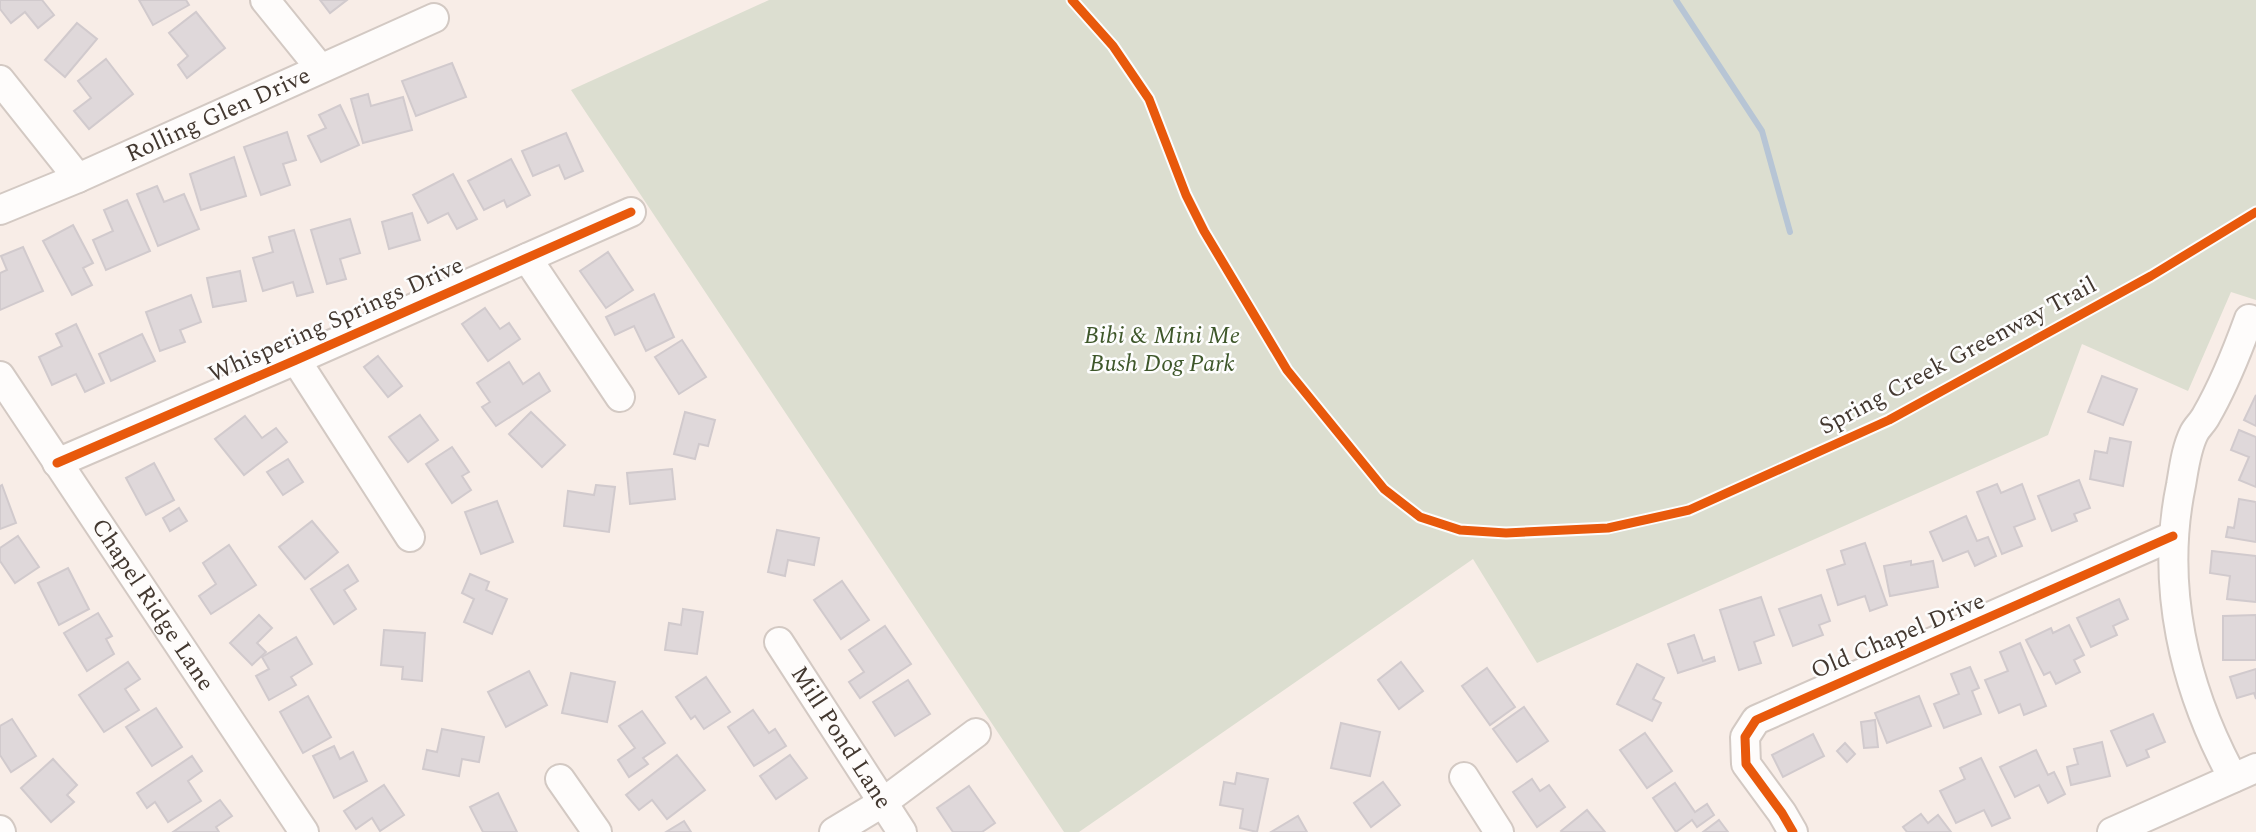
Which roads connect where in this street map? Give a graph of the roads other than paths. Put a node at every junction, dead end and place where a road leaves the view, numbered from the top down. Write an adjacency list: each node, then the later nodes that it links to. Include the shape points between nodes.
1 (265, 0): 3 (street)
2 (434, 18): 3 (street, Rolling Glen Drive)
3 (320, 68): 5 (street, Rolling Glen Drive)
4 (0, 80): 5 (street)
5 (78, 178): 6 (street, Rolling Glen Drive)
6 (0, 210)
7 (631, 212): 8 (street, Whispering Springs Drive)
8 (527, 258): 10 (street, Whispering Springs Drive); 12 (street)
9 (2249, 319): 14 (street, via 2232,367 2187,452)
10 (296, 360): 13 (street, Whispering Springs Drive); 15 (street)
11 (0, 376): 13 (street, Chapel Ridge Lane)
12 (620, 397)
13 (57, 463): 23 (street, Chapel Ridge Lane)
14 (2174, 536): 18 (street, via 2176,611 2185,660 2203,715); 27 (street, Old Chapel Drive, via 1756,720 1745,737 1746,764)
15 (410, 537)
16 (779, 642): 21 (street, Mill Pond Lane)
17 (976, 733): 21 (street)
18 (2244, 773): 28 (street)
19 (1464, 777): 26 (street)
20 (560, 779): 24 (street)
21 (882, 803): 22 (street); 25 (street, Mill Pond Lane)
22 (841, 830)
23 (304, 832)
24 (597, 832)
25 (902, 832)
26 (1499, 832)
27 (1793, 832)
28 (2112, 832)

